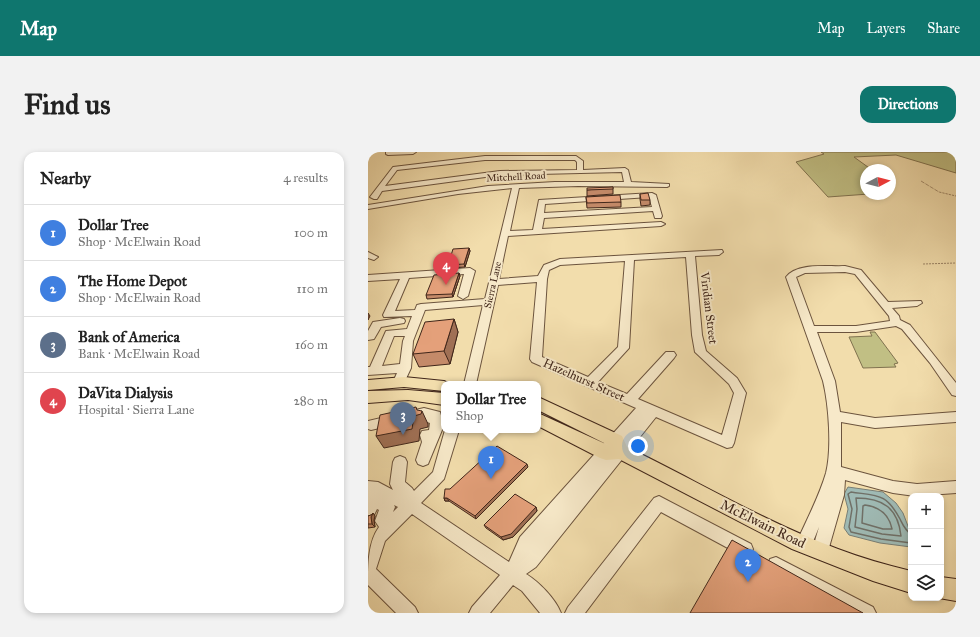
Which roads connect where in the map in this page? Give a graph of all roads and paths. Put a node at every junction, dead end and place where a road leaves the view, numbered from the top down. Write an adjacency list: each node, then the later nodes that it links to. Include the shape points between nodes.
1 (413, 152): 2 (street)
2 (388, 153)
3 (440, 154): 4 (street)
4 (434, 165): 6 (street); 15 (street, via 397,166)
5 (443, 166): 10 (street)
6 (480, 167): 7 (street, via 517,158 576,158 580,161); 9 (street); 10 (street)
7 (580, 171): 8 (street); 12 (street, via 625,170)
8 (523, 172): 9 (street); 14 (street, via 521,181)
9 (514, 173): 14 (street, via 512,182)
10 (446, 179): 15 (street)
11 (921, 180): 17 (path, via 932,189)
12 (624, 184): 13 (street, Mitchell Road); 14 (street, Mitchell Road); 18 (street)
13 (667, 185)
14 (516, 186): 19 (street, Mitchell Road, via 454,192); 23 (street, Sierra Lane)
15 (379, 189): 16 (street)
16 (374, 196)
17 (956, 196)
18 (624, 197): 20 (street, via 652,195); 21 (street, via 542,202)
19 (368, 207)
20 (656, 209): 21 (street); 22 (street, via 662,226)
21 (540, 216): 22 (street)
22 (537, 232): 23 (street)
23 (504, 234): 32 (street, Sierra Lane)
24 (719, 252): 25 (street)
25 (690, 254): 26 (street); 63 (street, Viridian Street, via 697,335 701,352 733,381 740,393)
26 (630, 258): 31 (street, via 548,265 543,271); 49 (street, via 623,348)
27 (956, 263): 28 (path)
28 (923, 264)
29 (406, 275): 30 (street); 35 (street, via 470,271); 39 (street, via 388,315)
30 (368, 278)
31 (542, 279): 32 (street); 49 (street, Hazelhurst Street, via 536,359)
32 (493, 282): 36 (street, Sierra Lane)
33 (368, 283): 34 (street, via 374,286)
34 (381, 285)
35 (463, 296)
36 (489, 302): 39 (street, via 421,307); 47 (street, Sierra Lane)
37 (917, 303): 38 (street)
38 (886, 305): 40 (street); 41 (street, via 858,272 845,269 794,272 791,277)
39 (417, 317): 42 (street); 43 (street, via 380,323)
40 (895, 322): 41 (street, via 891,325 856,329); 52 (street, via 906,327)
41 (810, 329): 58 (street, via 834,397)
42 (411, 332): 45 (street); 46 (street, via 390,333)
43 (370, 336)
44 (670, 355): 55 (street)
45 (405, 368): 46 (street); 48 (street)
46 (371, 371)
47 (471, 381)
48 (399, 382): 50 (main road); 51 (main road)
49 (590, 383): 55 (street, Hazelhurst Street)
50 (368, 386)
51 (441, 386)
52 (956, 392)
53 (368, 397): 54 (main road, via 408,395)
54 (441, 399)
55 (629, 400): 57 (street, Hazelhurst Street)
56 (541, 405): 64 (main road, McElwain Road)
57 (650, 409): 63 (street, Hazelhurst Street); 64 (street)
58 (835, 416): 59 (street, via 875,423); 67 (street)
59 (956, 417)
60 (541, 420): 64 (main road, McElwain Road)
61 (371, 425): 65 (street, via 424,414 429,420 426,436 429,442)
62 (451, 433): 70 (street, via 439,475)
63 (727, 443)
64 (616, 446): 73 (main road, McElwain Road, via 750,518); 76 (street, via 526,542)
65 (423, 460)
66 (400, 462): 70 (street, via 397,484 407,492)
67 (834, 471): 68 (street, via 893,487 917,490); 73 (street, via 839,482)
68 (956, 487)
69 (370, 492): 70 (street, via 378,488); 71 (street); 72 (street, via 387,506)
70 (410, 504): 72 (street); 76 (street)
71 (368, 512)
72 (379, 533): 74 (street)
73 (812, 548): 77 (main road, McElwain Road, via 876,573)
74 (368, 568)
75 (368, 573): 78 (street)
76 (512, 574): 79 (street); 80 (street, via 528,585)
77 (908, 581)
78 (409, 613)
79 (478, 613)
80 (552, 613)
81 (574, 613): 82 (street, via 659,503)
82 (867, 613)

